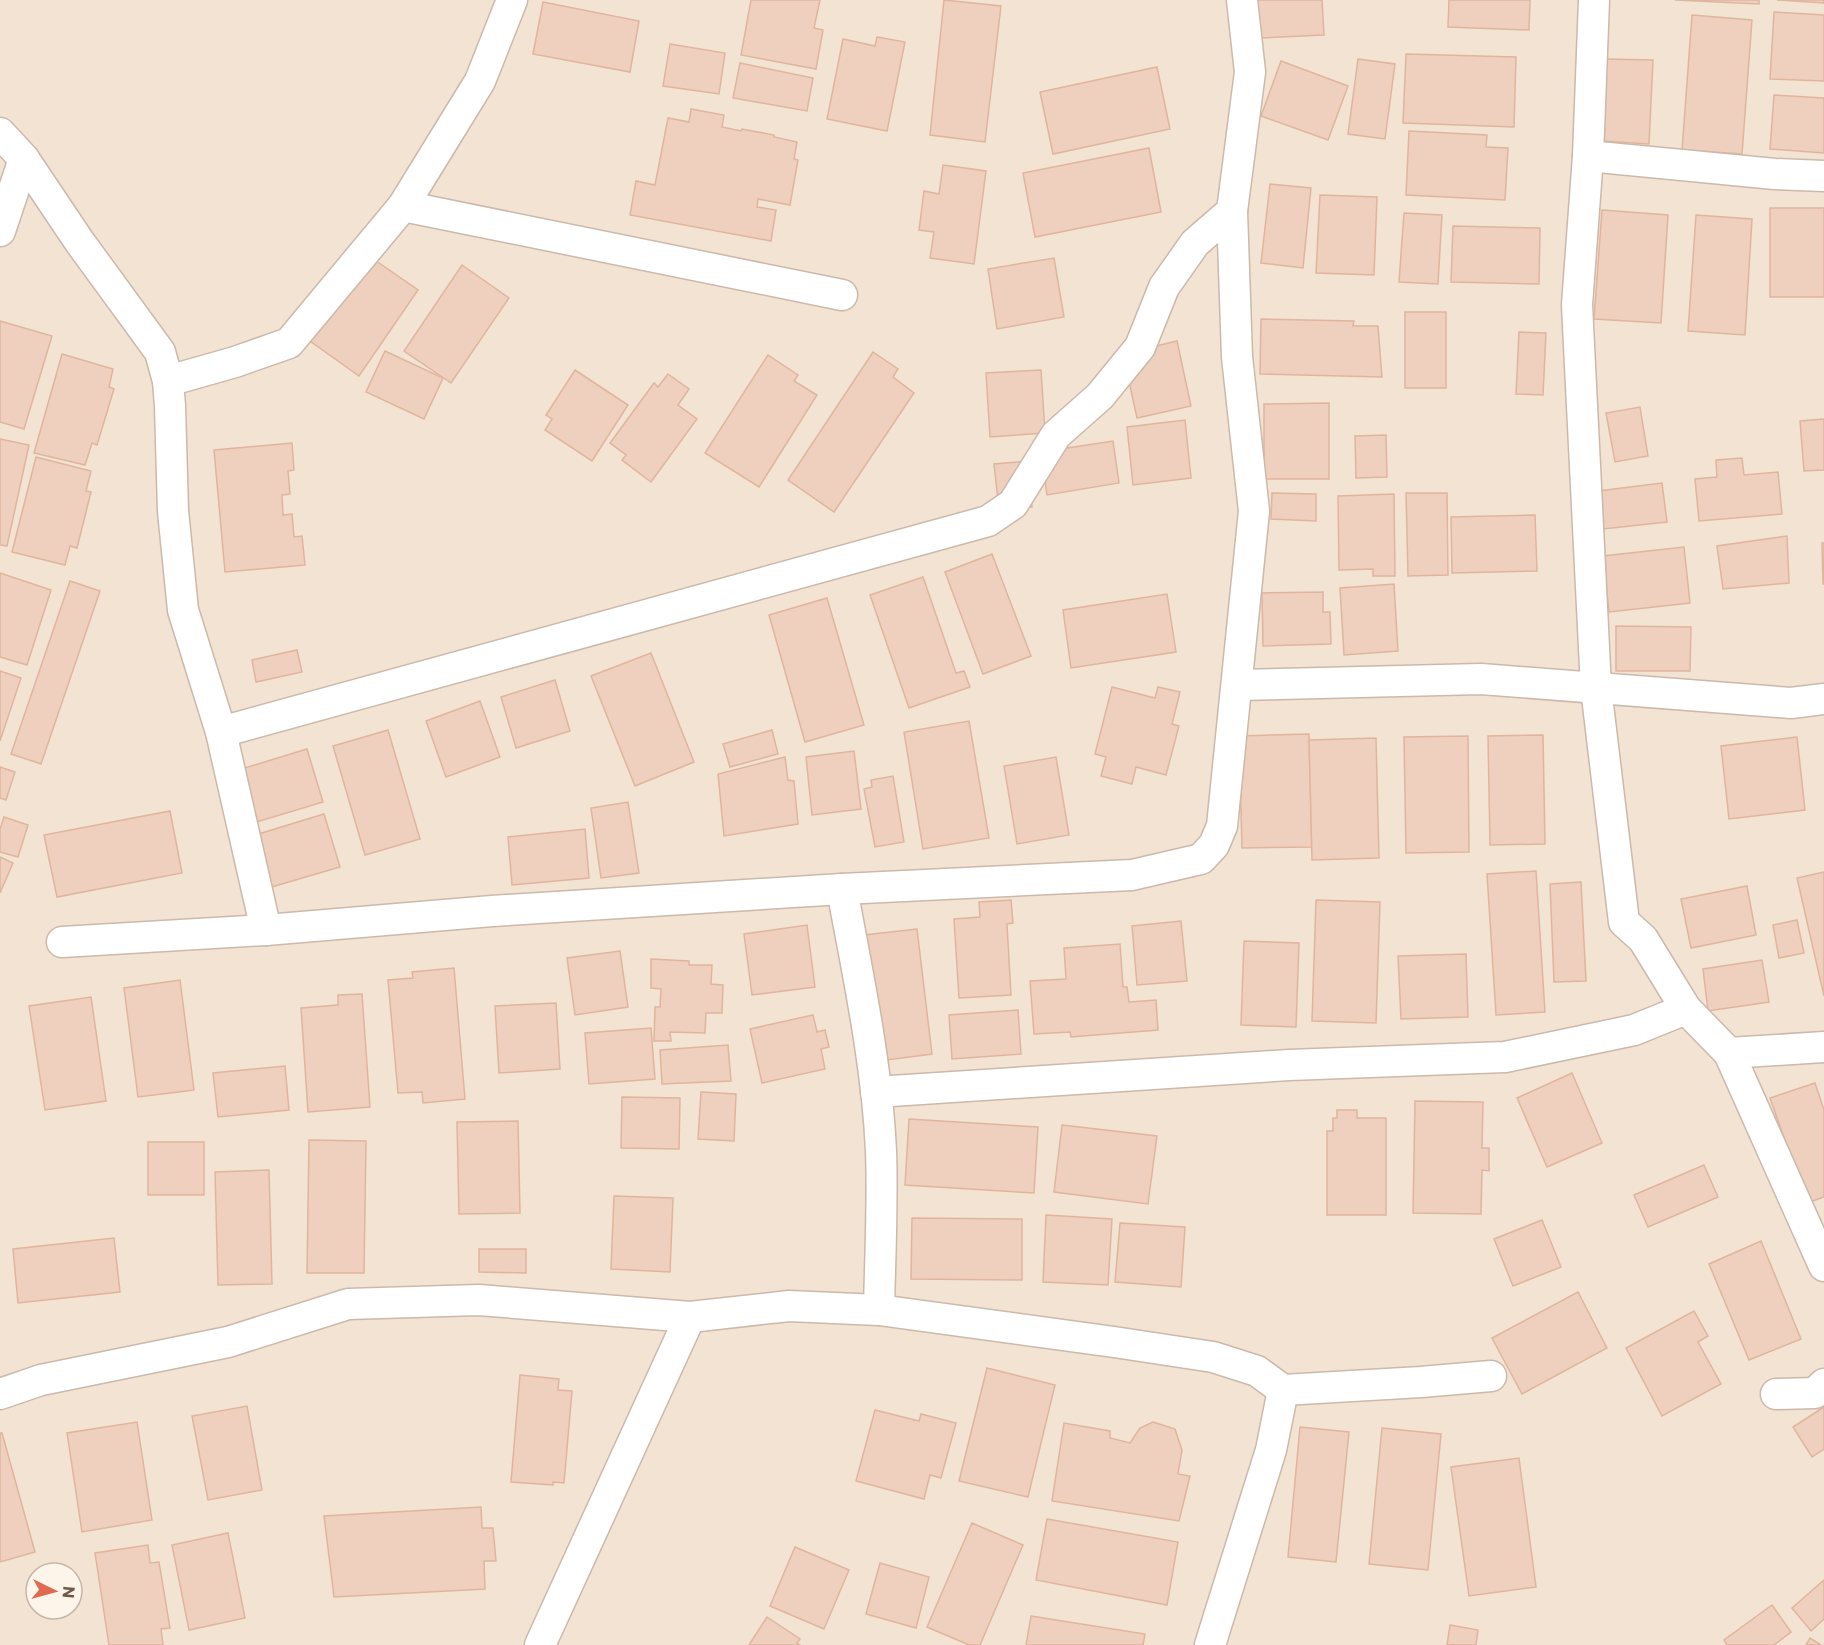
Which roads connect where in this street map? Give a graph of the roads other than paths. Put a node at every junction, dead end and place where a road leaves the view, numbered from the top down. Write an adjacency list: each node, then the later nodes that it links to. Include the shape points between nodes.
1 (512, 0): 8 (street, via 480,81)
2 (1242, 0): 9 (street, via 1250,72)
3 (1594, 0): 5 (street)
4 (0, 133): 6 (street)
5 (1588, 156): 7 (street); 14 (street, via 1576,305)
6 (24, 159): 10 (street); 12 (street, via 78,241 160,352)
7 (1824, 176)
8 (403, 206): 11 (street); 12 (street, via 289,343)
9 (1232, 212): 13 (street, via 1237,357 1254,511); 16 (street, via 1195,243 1164,287 1140,347 1100,396 1056,435 1013,504 988,521)
10 (0, 231)
11 (842, 295)
12 (168, 381): 16 (street, via 173,511 183,610)
13 (1237, 685): 14 (street, via 1481,679); 17 (street, via 1222,825 1214,845 1201,859 1132,875)
14 (1596, 688): 15 (street, via 1791,703); 20 (street, via 1624,922 1643,939)
15 (1824, 699)
16 (221, 732): 18 (street)
17 (842, 890): 18 (street, via 492,910); 23 (street)
18 (266, 930): 19 (street)
19 (62, 942)
20 (1686, 1009): 22 (street); 23 (street, via 1634,1030 1505,1058 1289,1065)
21 (1824, 1047): 22 (street)
22 (1729, 1053): 24 (street)
23 (876, 1092): 25 (street, via 881,1152)
24 (1824, 1266)
25 (879, 1311): 26 (street, via 789,1306); 29 (street, via 1213,1358 1257,1371)
26 (690, 1317): 30 (street, via 479,1300 348,1304 228,1342 41,1380); 32 (street)
27 (1491, 1376): 29 (street)
28 (1824, 1384): 31 (street, via 1815,1393)
29 (1283, 1390): 33 (street, via 1271,1450)
30 (0, 1394)
31 (1776, 1394)
32 (540, 1645)
33 (1210, 1645)

